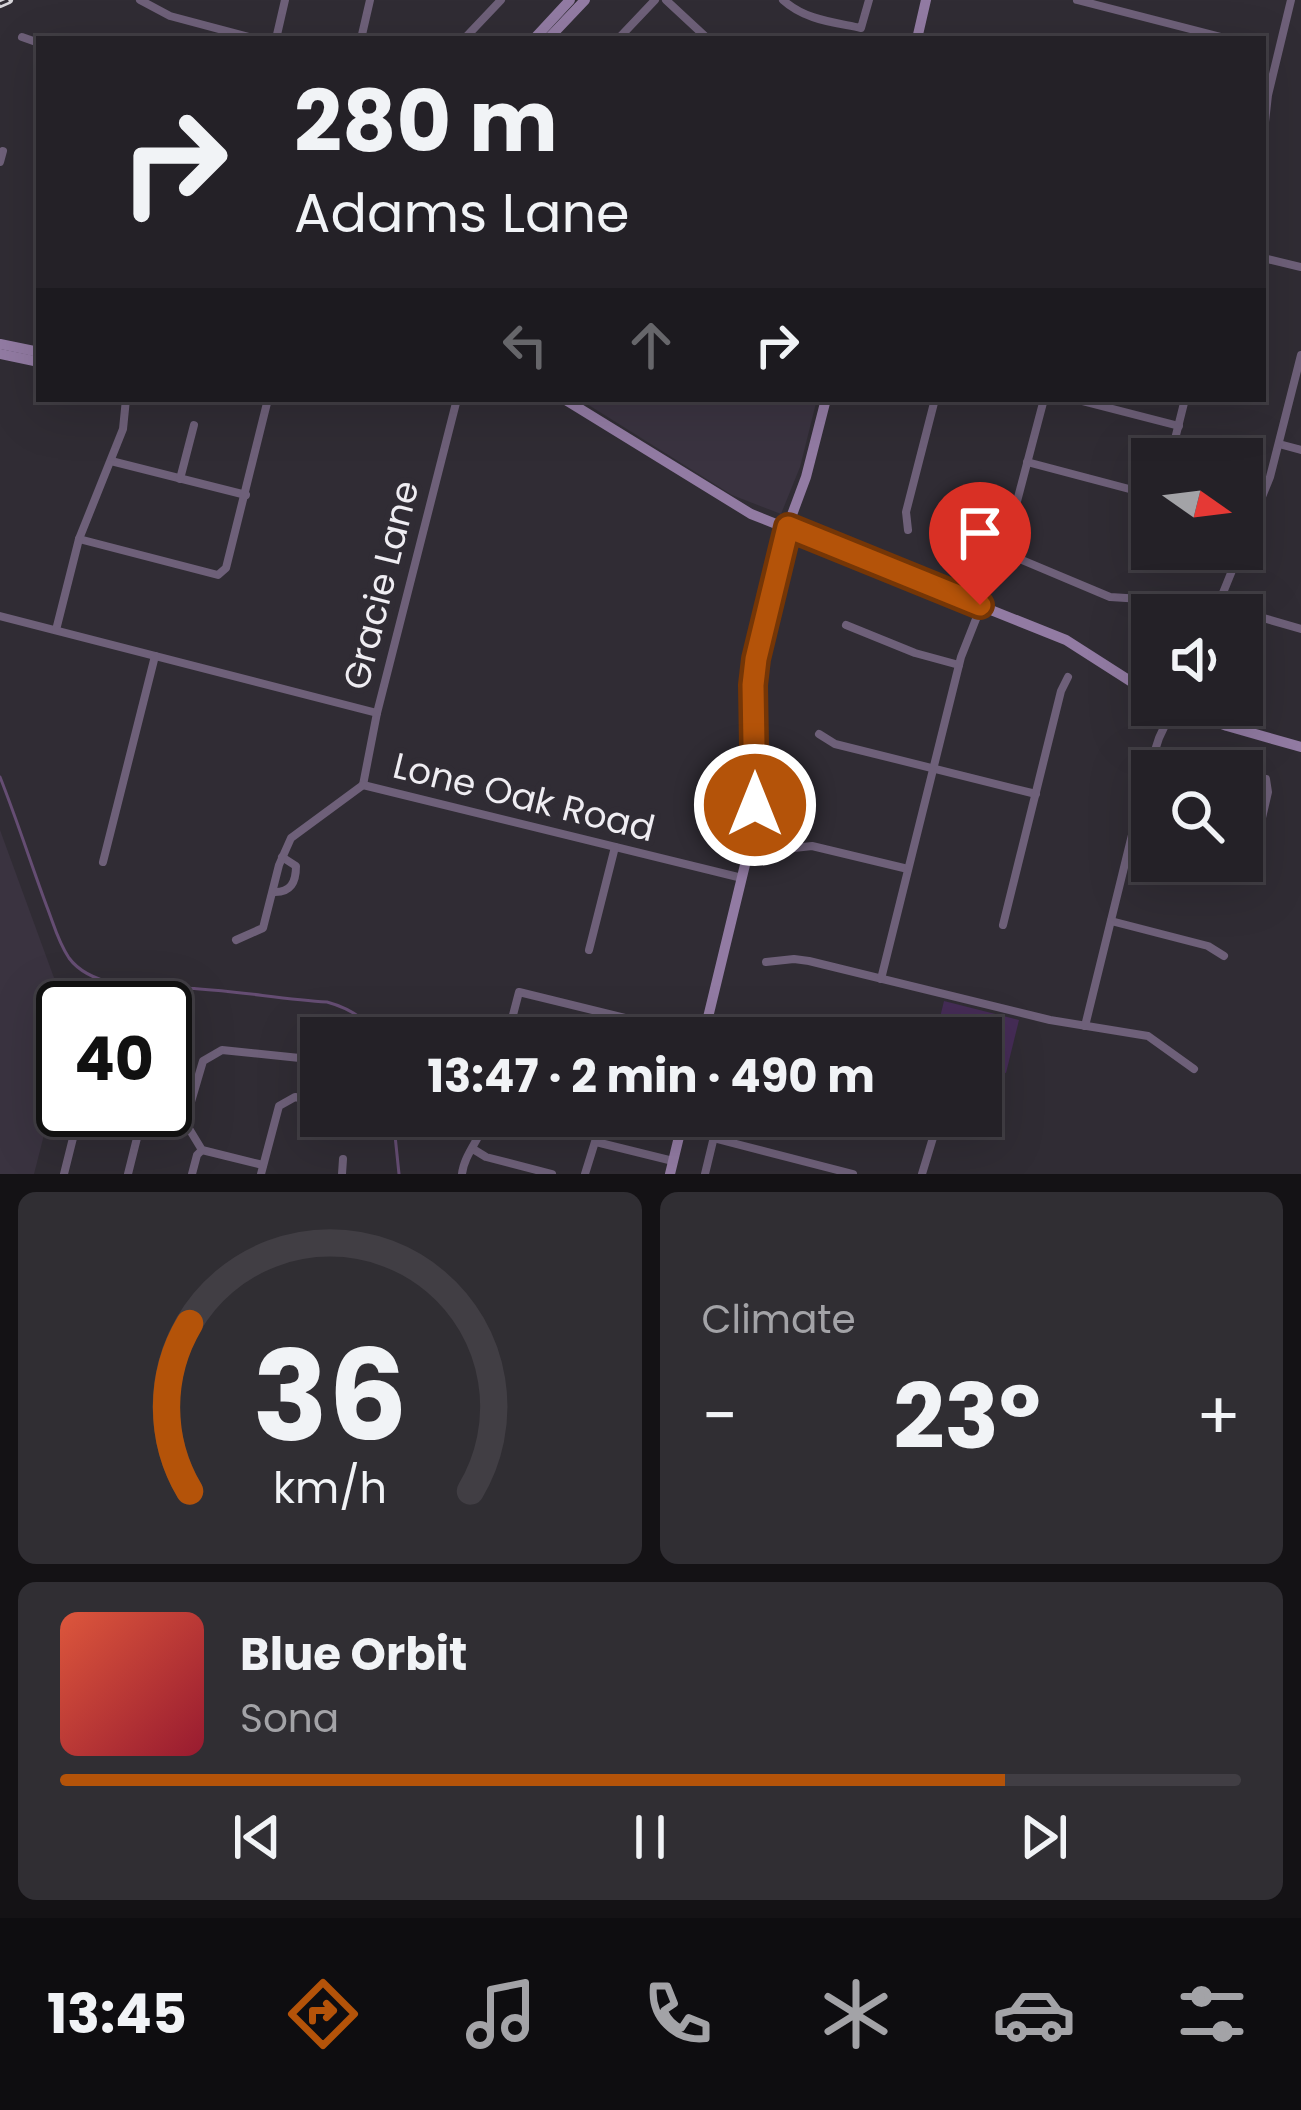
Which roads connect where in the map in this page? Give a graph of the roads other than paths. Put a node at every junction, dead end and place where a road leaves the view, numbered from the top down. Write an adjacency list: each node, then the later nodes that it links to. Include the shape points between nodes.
1 (140, 0): 14 (street)
2 (285, 0): 15 (street)
3 (370, 0): 16 (street)
4 (501, 0): 17 (street)
5 (570, 0): 18 (street)
6 (585, 0): 19 (street)
7 (655, 0): 20 (street)
8 (666, 0): 21 (street)
9 (783, 0): 10 (street, via 809,17 861,28)
10 (868, 0)
11 (926, 0): 22 (street)
12 (1077, 0): 23 (street)
13 (1292, 0): 27 (street)
14 (245, 36)
15 (277, 36)
16 (362, 36)
17 (467, 36)
18 (537, 36)
19 (551, 36)
20 (622, 36)
21 (705, 36)
22 (917, 36)
23 (1217, 36)
24 (22, 37): 25 (street)
25 (36, 42)
26 (1266, 49): 27 (street)
27 (1278, 52): 28 (street)
28 (1266, 113)
29 (3, 151): 30 (street)
30 (0, 162)
31 (1266, 259): 32 (street)
32 (1301, 267)
33 (0, 344): 34 (street)
34 (36, 351)
35 (0, 354): 37 (street)
36 (1301, 355): 50 (street)
37 (36, 361)
38 (126, 402): 52 (street)
39 (267, 402): 57 (street)
40 (456, 402): 73 (street, Gracie Lane)
41 (569, 402): 58 (street, via 741,508)
42 (825, 402): 58 (street)
43 (934, 402): 59 (street)
44 (1042, 402): 53 (street)
45 (1086, 402): 48 (street)
46 (1185, 402): 48 (street)
47 (194, 425): 54 (street)
48 (1179, 426): 49 (street)
49 (1176, 438)
50 (1279, 444): 51 (street); 55 (street)
51 (1301, 450)
52 (111, 461): 54 (street); 60 (street)
53 (1027, 462): 56 (street); 61 (street)
54 (180, 479): 57 (street)
55 (1263, 484)
56 (1131, 489)
57 (246, 494): 60 (street, via 218,575)
58 (788, 527): 63 (street); 88 (street, via 756,659 755,805)
59 (908, 530)
60 (79, 538): 68 (street)
61 (1002, 552): 62 (street); 63 (street)
62 (1131, 598)
63 (980, 605): 70 (street); 72 (street, via 1081,648)
64 (0, 616): 68 (street, Lone Oak Road)
65 (1263, 618): 67 (street)
66 (846, 626): 70 (street)
67 (1301, 628)
68 (56, 630): 69 (street, Lone Oak Road)
69 (154, 656): 73 (street, Lone Oak Road); 86 (street)
70 (959, 664): 77 (street)
71 (1068, 677): 80 (street)
72 (1131, 681)
73 (377, 713): 79 (street, Gracie Lane)
74 (1225, 726): 76 (street)
75 (819, 734): 77 (street)
76 (1301, 747)
77 (933, 769): 80 (street); 87 (street)
78 (1266, 778): 81 (street)
79 (363, 785): 83 (street, Lone Oak Road); 85 (street, via 291,838)
80 (1036, 794): 91 (street)
81 (1263, 813)
82 (1131, 837): 90 (street)
83 (615, 847): 88 (street, Lone Oak Road); 93 (street)
84 (794, 848): 87 (street, via 812,845)
85 (282, 857): 89 (street); 89 (street, via 296,876)
86 (103, 862)
87 (908, 869): 96 (street)
88 (742, 878): 99 (street)
89 (273, 892): 92 (street, via 263,928)
90 (1111, 921): 94 (street); 100 (street)
91 (1003, 925)
92 (236, 940)
93 (590, 950)
94 (1225, 956)
95 (766, 962): 96 (street, via 809,961)
96 (881, 979): 100 (street)
97 (512, 1017): 98 (street, via 518,992)
98 (614, 1017)
99 (708, 1017)
100 (1085, 1026): 102 (street, via 1155,1039)
101 (300, 1058): 113 (street, via 222,1050 202,1060 185,1122)
102 (1194, 1069)
103 (300, 1098): 116 (street, via 279,1106)
104 (73, 1137): 117 (street)
105 (138, 1137): 118 (street)
106 (478, 1137): 112 (street)
107 (597, 1137): 111 (street)
108 (679, 1137): 115 (street)
109 (932, 1137): 126 (street)
110 (713, 1138): 124 (street); 125 (street)
111 (596, 1142): 115 (street); 123 (street)
112 (473, 1149): 121 (street); 122 (street)
113 (202, 1150): 116 (street); 119 (street)
114 (343, 1160): 120 (street)
115 (672, 1167)
116 (262, 1170)
117 (64, 1174)
118 (128, 1174)
119 (192, 1174)
120 (342, 1174)
121 (462, 1174)
122 (552, 1174)
123 (585, 1174)
124 (705, 1174)
125 (853, 1174)
126 (922, 1174)

